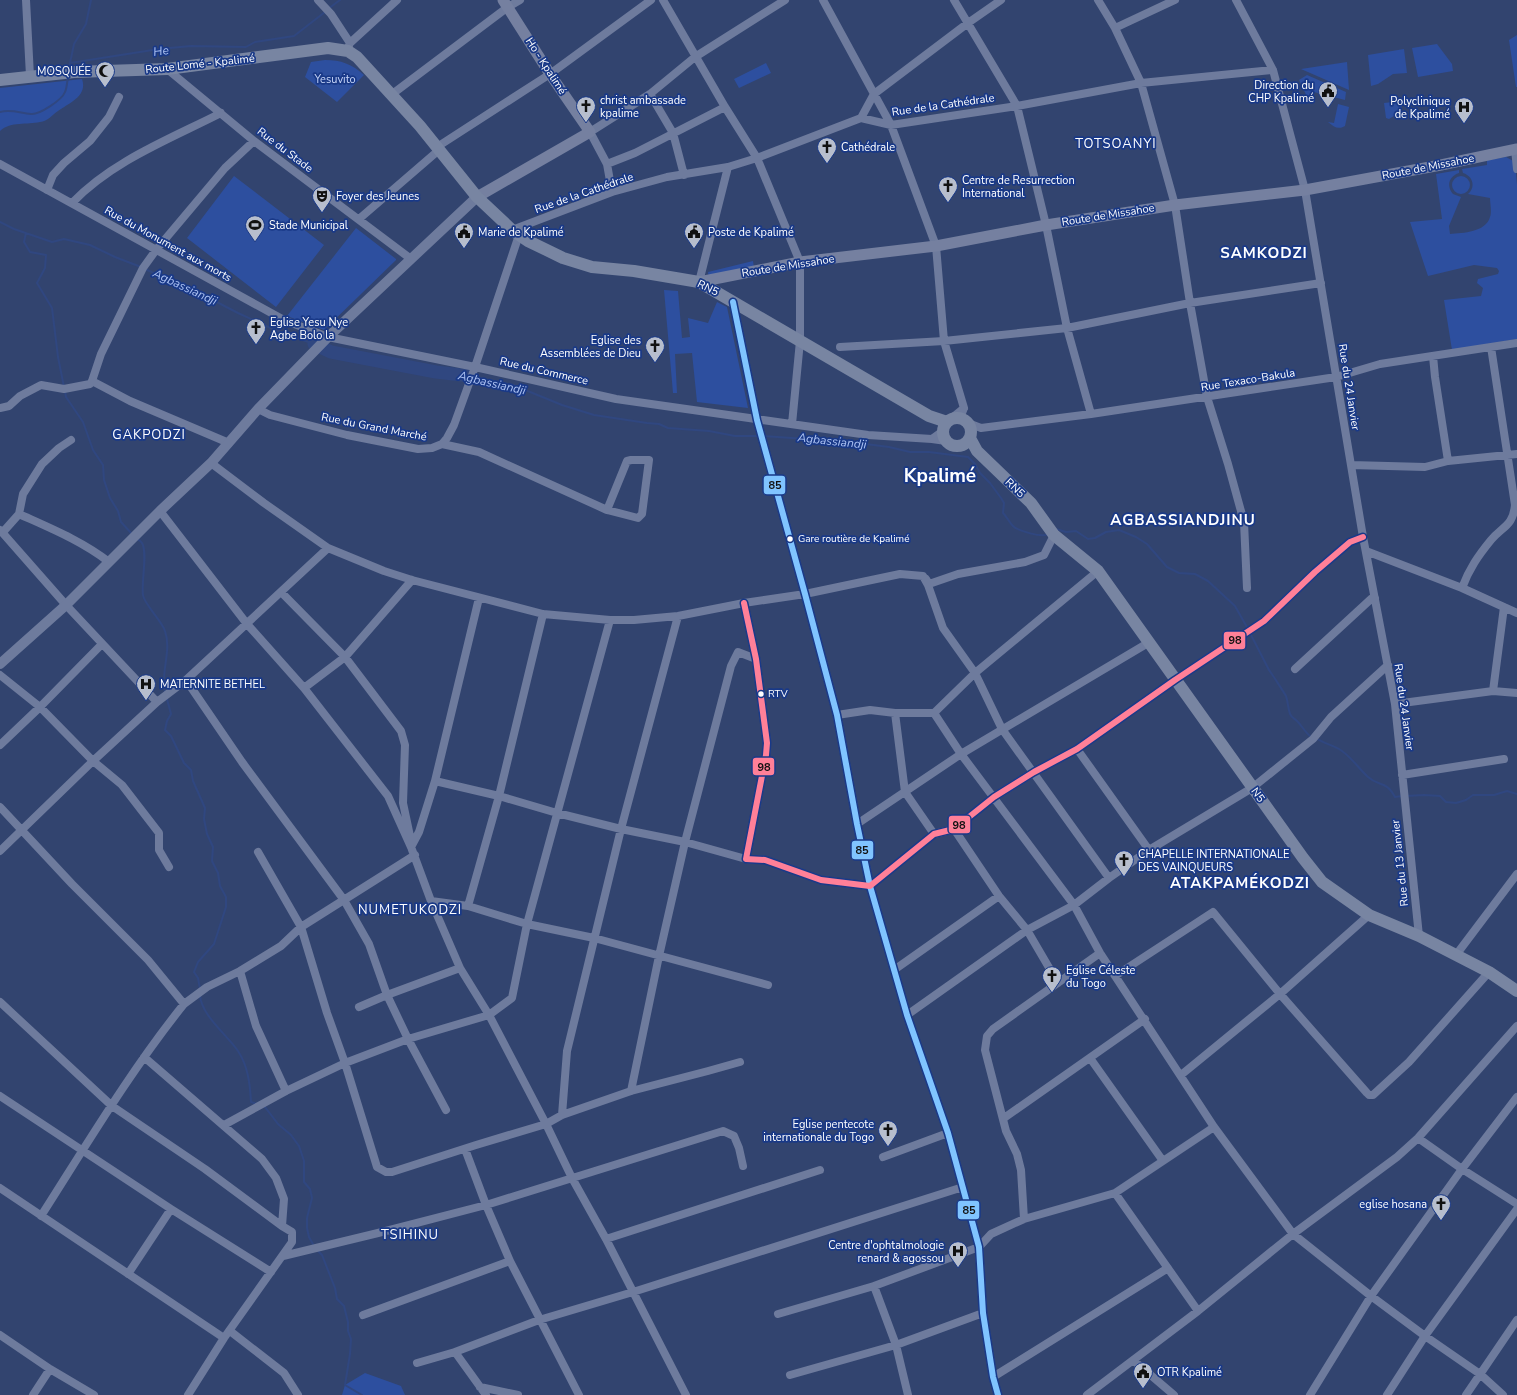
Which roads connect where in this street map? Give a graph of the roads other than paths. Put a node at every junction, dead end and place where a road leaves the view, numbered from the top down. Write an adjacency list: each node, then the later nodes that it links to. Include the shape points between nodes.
1 (26, 0): 22 (street)
2 (397, 0): 17 (street)
3 (520, 0): 14 (street)
4 (651, 0): 21 (street)
5 (663, 0): 18 (street)
6 (785, 0): 18 (street)
7 (823, 0): 27 (street)
8 (954, 0): 15 (street)
9 (1002, 0): 15 (street)
10 (1098, 0): 16 (street)
11 (1175, 0): 16 (street)
12 (1236, 0): 20 (street, Rue du 24 Janvier)
13 (320, 2): 17 (street, via 331,14)
14 (506, 3): 21 (main road, Ho - Kpalimé); 25 (street)
15 (968, 23): 27 (street); 29 (street)
16 (1115, 28): 24 (street)
17 (349, 47): 19 (main road, Route Lomé - Kpalimé); 25 (main road)
18 (695, 57): 26 (street); 30 (street)
19 (168, 69): 22 (main road, Route Lomé - Kpalimé); 31 (street, Rue du Stade)
20 (1273, 70): 24 (street, Rue de la Cathédrale); 46 (street, Rue du 24 Janvier)
21 (550, 74): 34 (main road, Ho - Kpalimé); 37 (street)
22 (30, 76): 23 (main road, Route Lomé - Kpalimé)
23 (0, 80)
24 (1141, 84): 29 (street, Rue de la Cathédrale); 50 (street)
25 (388, 91): 37 (main road, RN5)
26 (650, 94): 34 (street); 35 (street)
27 (874, 94): 32 (street); 33 (street)
28 (120, 97): 45 (street, via 109,117 90,141 53,175)
29 (1017, 106): 33 (street, Rue de la Cathédrale); 52 (street)
30 (725, 107): 35 (street); 39 (street)
31 (220, 113): 36 (street, Rue du Stade); 49 (street, via 153,146 112,170 82,192)
32 (860, 118): 33 (street, Rue de la Cathédrale); 39 (street, Rue de la Cathédrale)
33 (891, 125): 54 (street)
34 (590, 132): 41 (street); 48 (main road)
35 (673, 133): 41 (street); 44 (street)
36 (254, 141): 51 (street, Rue du Stade); 55 (street, via 225,168)
37 (438, 148): 48 (main road, RN5); 51 (street)
38 (1516, 149): 43 (street); 46 (main road, Route de Missahoe)
39 (757, 158): 42 (street, Rue de la Cathédrale); 57 (street)
40 (0, 164): 45 (street, Rue du Monument aux morts)
41 (607, 164): 47 (street)
42 (728, 167): 44 (street, Rue de la Cathédrale); 58 (street)
43 (1517, 169)
44 (684, 175): 47 (street, Rue de la Cathédrale)
45 (47, 190): 49 (street, Rue du Monument aux morts)
46 (1305, 190): 50 (main road, Route de Missahoe); 59 (street, Rue du 24 Janvier)
47 (612, 192): 53 (street, Rue de la Cathédrale)
48 (477, 197): 53 (main road, RN5 / RN5); 56 (street)
49 (72, 203): 55 (street, Rue du Monument aux morts)
50 (1175, 205): 52 (main road, Route de Missahoe); 61 (street)
51 (359, 219): 56 (street, Rue du Stade)
52 (1046, 225): 54 (main road, Route de Missahoe); 62 (street)
53 (516, 233): 58 (main road, RN5 / RN5, via 557,255 587,266); 70 (street, Rue du Grand Marché)
54 (936, 246): 57 (main road, Route de Missahoe); 65 (street)
55 (156, 250): 63 (street, Rue du Monument aux morts, via 284,320); 72 (street, via 143,268 101,354)
56 (411, 259): 63 (street)
57 (800, 262): 58 (main road, Route de Missahoe); 64 (street)
58 (699, 282): 60 (main road, RN5 / RN5)
59 (1321, 283): 61 (street); 71 (street, Rue du 24 Janvier)
60 (734, 302): 64 (main road, RN5 / RN5); 78 (street)
61 (1190, 303): 62 (street); 73 (street)
62 (1067, 328): 65 (street); 76 (street)
63 (328, 337): 70 (street, Rue du Commerce); 75 (street)
64 (800, 341): 79 (street); 81 (main road, RN5 / RN5, via 929,416)
65 (944, 341): 67 (street); 77 (street)
66 (1517, 343): 68 (street, Rue Texaco-Bakula)
67 (840, 347)
68 (1492, 347): 69 (street, Rue Texaco-Bakula); 86 (street)
69 (1433, 356): 71 (street, Rue Texaco-Bakula, via 1380,364); 88 (street)
70 (475, 367): 78 (street, Rue du Commerce, via 616,399); 85 (street, Rue du Grand Marché, via 454,425)
71 (1336, 377): 73 (street, Rue Texaco-Bakula); 90 (street, Rue du 24 Janvier)
72 (92, 381): 74 (street, via 90,384 64,389 41,385 20,396 9,406); 84 (street, via 130,401)
73 (1207, 397): 76 (street, Rue Texaco-Bakula); 103 (street, via 1244,522)
74 (0, 408)
75 (258, 410): 84 (street); 85 (street, Rue du Grand Marché, via 270,416 347,435 418,449)
76 (1090, 414): 80 (street, Rue Texaco-Bakula)
77 (964, 416): 80 (street, Rue Texaco-Bakula); 81 (main road, via 955,418); 83 (main road, via 971,431)
78 (757, 420): 79 (street, Rue du Commerce); 106 (street)
79 (792, 424): 81 (street, Rue du Commerce, via 868,435 932,439)
80 (981, 428): 83 (street)
81 (945, 431): 83 (main road, RN5, via 953,446)
82 (71, 440): 93 (street, via 42,464 23,494)
83 (965, 442): 95 (main road, RN5 / N5, via 1031,503)
84 (229, 443): 89 (street)
85 (442, 444): 91 (street, via 479,452)
86 (1507, 454): 87 (street); 88 (street); 104 (street, via 1515,505 1512,519 1467,572)
87 (1517, 454)
88 (1448, 461): 90 (street, via 1425,467)
89 (211, 463): 92 (street); 97 (street)
90 (1351, 465): 96 (street, Rue du 24 Janvier)
91 (607, 510): 91 (street, via 638,518 642,514 649,460 627,461)
92 (160, 511): 99 (street); 116 (street)
93 (19, 514): 94 (street); 99 (street, via 65,536)
94 (1, 531): 110 (street)
95 (1052, 532): 100 (main road, N5 / N5); 101 (street, via 1044,555 1025,562 958,574 929,584)
96 (1363, 537): 98 (street, Rue du 24 Janvier); 127 (street, via 1350,542 1264,621)
97 (328, 548): 102 (street); 105 (street)
98 (1366, 551): 104 (street); 108 (street, Rue du 24 Janvier)
99 (109, 562): 110 (street)
100 (1098, 571): 117 (main road, N5 / N5); 124 (street)
101 (923, 576): 106 (street, via 900,574); 124 (street, via 943,628)
102 (412, 580): 107 (street); 119 (street)
103 (1247, 588)
104 (1462, 588): 111 (street)
105 (282, 592): 116 (street); 119 (street)
106 (805, 594): 109 (street); 136 (street)
107 (479, 598): 112 (street); 145 (street)
108 (1374, 598): 122 (street, Rue du 24 Janvier); 123 (street)
109 (744, 603): 114 (street); 120 (street)
110 (66, 605): 118 (street); 121 (street)
111 (1504, 608): 113 (street); 129 (street)
112 (543, 614): 115 (street); 149 (street)
113 (1517, 614)
114 (678, 616): 115 (street); 154 (street)
115 (610, 620): 152 (street)
116 (246, 624): 126 (street); 128 (street)
117 (1148, 642): 127 (main road, N5 / N5); 137 (street)
118 (102, 644): 131 (street); 133 (street)
119 (345, 657): 128 (street); 161 (street, via 401,731 405,745 403,803)
120 (756, 659): 158 (street, via 738,652 731,666); 163 (street, via 766,755)
121 (0, 664)
122 (1388, 665): 132 (street, Rue du 24 Janvier); 146 (street, via 1331,717 1313,739)
123 (1294, 669)
124 (974, 673): 135 (street); 137 (street)
125 (0, 675): 133 (street)
126 (186, 680): 131 (street); 169 (street, via 242,762)
127 (1175, 680): 139 (street); 146 (main road, N5 / N5)
128 (304, 688): 161 (street, via 388,796)
129 (1493, 691): 130 (street); 132 (street)
130 (1517, 693)
131 (156, 702): 142 (street)
132 (1395, 704): 144 (street, Rue du 24 Janvier)
133 (40, 707): 138 (street); 142 (street)
134 (895, 713): 135 (street); 136 (street, via 870,710); 148 (street)
135 (934, 713): 140 (street)
136 (837, 715): 153 (street)
137 (1002, 729): 140 (street); 143 (street)
138 (0, 745)
139 (1077, 749): 143 (street); 159 (street)
140 (961, 754): 148 (street); 150 (street)
141 (1504, 759): 144 (street)
142 (94, 760): 156 (street); 164 (street, via 122,785 159,833 160,850)
143 (1034, 772): 150 (street); 166 (street)
144 (1402, 775): 147 (street, Rue du 24 Janvier)
145 (435, 781): 149 (street); 161 (street)
146 (1252, 788): 159 (street); 173 (main road, N5 / N5, via 1322,882)
147 (1404, 788): 177 (street, Rue du 13 Janvier)
148 (905, 792): 153 (street); 157 (street)
149 (499, 796): 152 (street); 172 (street)
150 (994, 797): 155 (street); 171 (street)
151 (0, 807): 156 (street)
152 (557, 813): 154 (street); 174 (street)
153 (857, 824): 167 (street)
154 (621, 829): 158 (street); 178 (street)
155 (954, 830): 157 (street); 168 (street)
156 (22, 831): 160 (street); 192 (street, via 148,960)
157 (934, 834): 167 (street)
158 (685, 842): 163 (street); 181 (street)
159 (1149, 850): 166 (street)
160 (0, 851)
161 (413, 851): 169 (street); 170 (street)
162 (258, 852): 175 (street)
163 (746, 859): 167 (street, via 765,860 821,880)
164 (169, 867)
165 (1517, 874): 180 (street)
166 (1109, 878): 171 (street)
167 (870, 886): 184 (street)
168 (999, 896): 176 (street); 184 (street)
169 (344, 900): 175 (street); 191 (street, via 369,944)
170 (431, 901): 172 (street); 182 (street)
171 (1074, 905): 176 (street); 179 (street)
172 (468, 906): 174 (street)
173 (1369, 915): 177 (main road, N5 / N5); 190 (street)
174 (527, 924): 178 (street); 195 (street, via 512,998)
175 (301, 927): 183 (street, via 281,946); 203 (street)
176 (1027, 930): 187 (street); 196 (street)
177 (1419, 936): 180 (main road, N5 / N5)
178 (594, 938): 181 (street); 211 (street, via 567,1051)
179 (1100, 953): 186 (street); 187 (street)
180 (1456, 955): 185 (main road, N5 / N5)
181 (658, 956): 188 (street); 206 (street)
182 (460, 968): 191 (street); 195 (street)
183 (240, 970): 192 (street, via 207,987); 205 (street, via 256,1026)
184 (894, 970): 196 (street)
185 (1489, 972): 189 (main road, N5 / N5); 190 (street, via 1409,1062 1373,1095 1367,1093)
186 (1116, 976): 190 (street, via 1213,912); 197 (street)
187 (1058, 984): 212 (street, via 993,1029 987,1036 985,1050)
188 (768, 985)
189 (1517, 990)
190 (1280, 994): 204 (street)
191 (388, 995): 194 (street); 199 (street)
192 (184, 1004): 200 (street)
193 (1, 1005): 209 (street)
194 (360, 1007)
195 (489, 1014): 199 (street); 213 (street)
196 (907, 1015): 216 (street)
197 (1145, 1020): 201 (street); 204 (street)
198 (1517, 1026): 217 (street)
199 (408, 1039): 203 (street); 210 (street)
200 (144, 1057): 209 (street); 214 (street)
201 (1090, 1058): 212 (street); 221 (street)
202 (740, 1062): 206 (street)
203 (345, 1063): 205 (street); 218 (street, via 377,1167 392,1172)
204 (1181, 1075): 215 (street)
205 (286, 1091): 214 (street)
206 (631, 1091): 211 (street)
207 (0, 1096): 219 (street)
208 (1517, 1097): 223 (street)
209 (112, 1106): 219 (street); 235 (street, via 205,1169)
210 (446, 1110)
211 (562, 1115): 213 (street)
212 (1004, 1118): 234 (street, via 1006,1131 1017,1154 1021,1170)
213 (546, 1124): 218 (street); 225 (street)
214 (224, 1125): 235 (street, via 262,1159 276,1178 284,1199)
215 (1214, 1127): 221 (street); 236 (street)
216 (948, 1133): 220 (street); 226 (street)
217 (1418, 1138): 223 (street); 236 (street)
218 (465, 1149): 230 (street)
219 (82, 1152): 231 (street); 233 (street)
220 (882, 1157)
221 (1163, 1161): 228 (street)
222 (743, 1166): 225 (street, via 734,1136 723,1131)
223 (1462, 1169): 229 (street); 246 (street)
224 (820, 1170): 237 (street)
225 (572, 1178): 230 (street); 237 (street)
226 (963, 1187): 238 (street); 245 (street)
227 (0, 1188): 233 (street)
228 (1116, 1193): 234 (street); 241 (street)
229 (1517, 1204)
230 (486, 1205): 239 (street); 240 (street)
231 (170, 1209): 242 (street); 243 (street)
232 (1517, 1209): 255 (street)
233 (41, 1216): 243 (street)
234 (1024, 1219): 238 (street, via 991,1234)
235 (282, 1226): 239 (street, via 292,1232 293,1237)
236 (1293, 1234): 246 (street); 247 (street)
237 (606, 1239): 245 (street)
238 (979, 1247): 244 (street); 248 (street)
239 (283, 1256): 242 (street)
240 (510, 1261): 250 (street); 251 (street)
241 (1168, 1268): 247 (street); 264 (street)
242 (271, 1272): 253 (street)
243 (128, 1274): 256 (street)
244 (874, 1286): 249 (street); 257 (street)
245 (633, 1292): 251 (street); 273 (street)
246 (1371, 1296): 255 (street); 278 (street)
247 (1198, 1311): 259 (street)
248 (983, 1313): 257 (street); 264 (street)
249 (778, 1314)
250 (363, 1315)
251 (539, 1320): 258 (street); 272 (street)
252 (1517, 1320): 262 (street)
253 (230, 1331): 256 (street); 269 (street, via 284,1373)
254 (0, 1335): 261 (street)
255 (1425, 1336): 262 (street); 279 (street)
256 (224, 1338): 268 (street)
257 (896, 1345): 263 (street); 274 (street)
258 (455, 1352): 260 (street); 265 (street)
259 (1133, 1360): 276 (street); 277 (street)
260 (417, 1363)
261 (50, 1369): 266 (street); 267 (street)
262 (1480, 1374): 280 (street); 281 (street)
263 (790, 1375)
264 (993, 1377): 275 (street)
265 (480, 1387): 270 (street); 271 (street)
266 (33, 1395)
267 (94, 1395)
268 (188, 1395)
269 (298, 1395)
270 (486, 1395)
271 (518, 1395)
272 (579, 1395)
273 (686, 1395)
274 (908, 1395)
275 (998, 1395)
276 (1087, 1395)
277 (1174, 1395)
278 (1310, 1395)
279 (1387, 1395)
280 (1466, 1395)
281 (1503, 1395)

